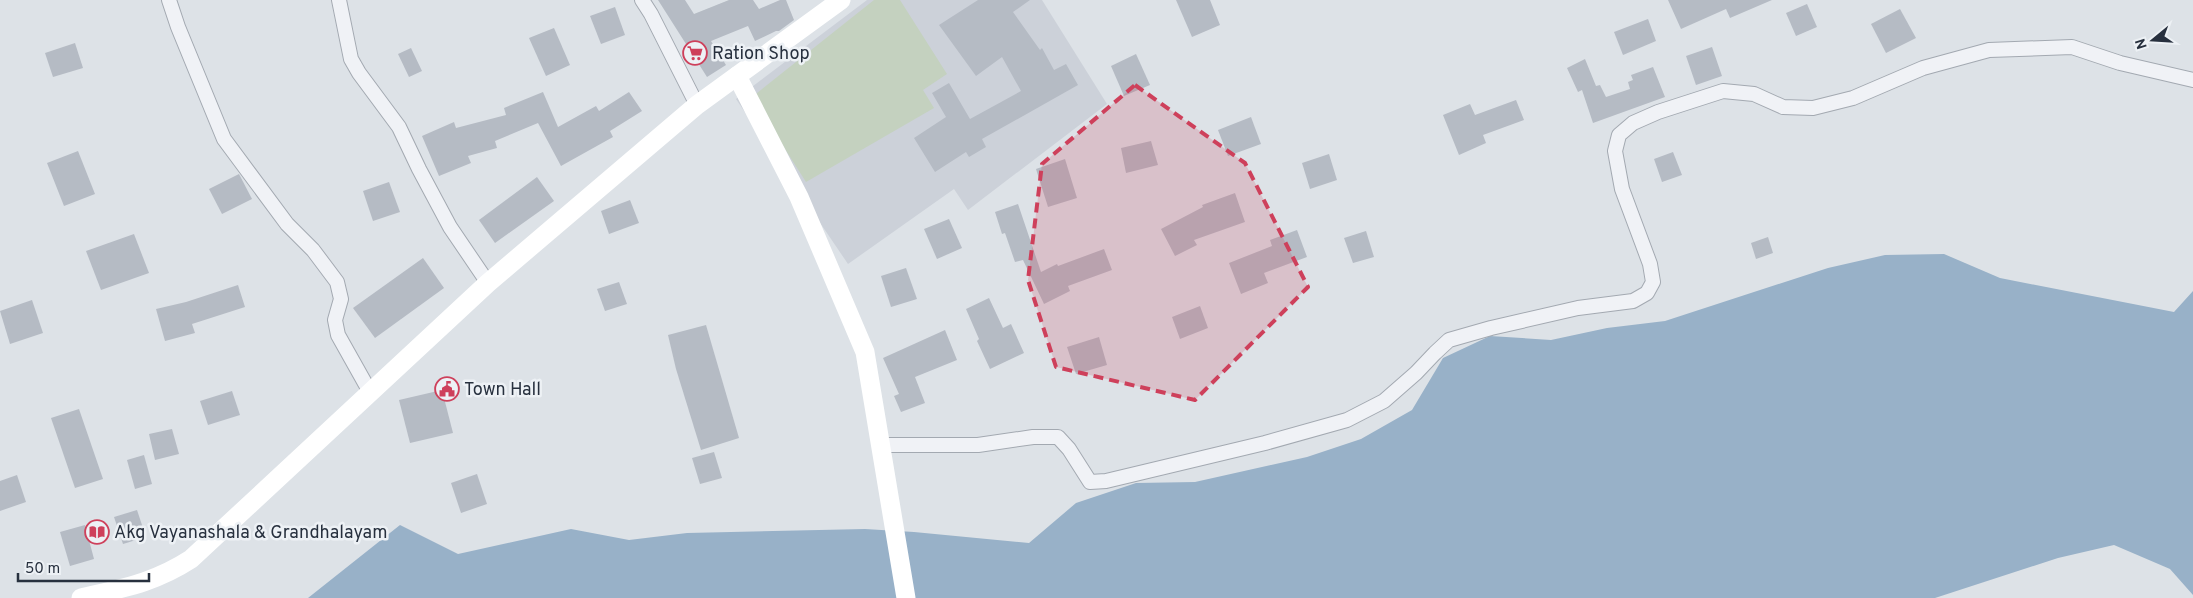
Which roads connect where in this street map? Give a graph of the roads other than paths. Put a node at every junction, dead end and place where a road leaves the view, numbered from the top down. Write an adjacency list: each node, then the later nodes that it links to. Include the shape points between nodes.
1 (169, 0): 9 (street, via 224,139 287,224 313,250 337,282 341,299 335,320 338,335)
2 (339, 0): 8 (street, via 351,59 399,127 450,227)
3 (642, 0): 7 (street)
4 (841, 0): 5 (main road)
5 (737, 76): 7 (main road); 10 (main road, via 798,197 865,352)
6 (2193, 80): 10 (street, via 2120,64 2072,47 2046,47 1989,50 1923,68 1853,98 1813,108 1784,107 1754,94 1723,91 1633,122 1619,135 1615,151 1622,189 1647,255 1653,282 1647,293 1633,301 1578,308 1449,340 1384,401 1347,420 1106,481 1090,482 1058,437 978,445)
7 (697, 105): 8 (main road)
8 (488, 283): 9 (main road)
9 (370, 392): 11 (main road, via 191,559 149,582)
10 (881, 444): 12 (main road)
11 (80, 598)
12 (906, 598)

